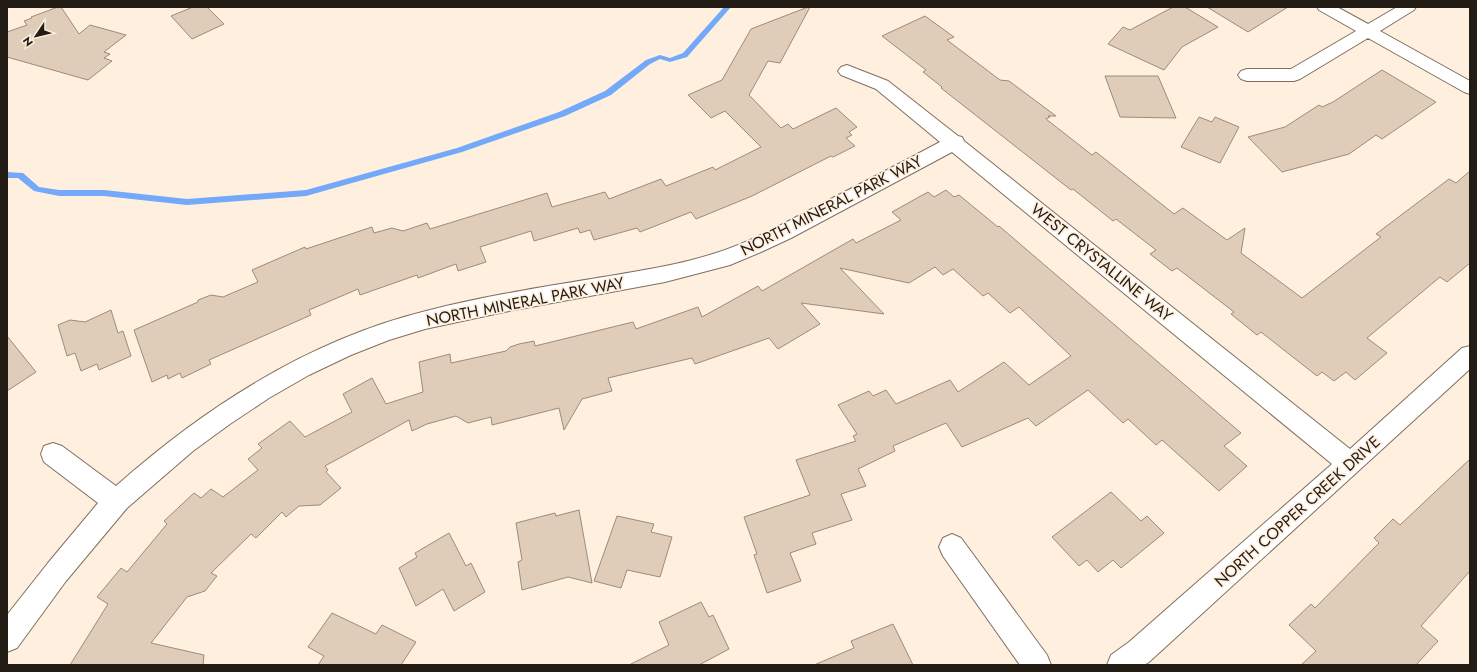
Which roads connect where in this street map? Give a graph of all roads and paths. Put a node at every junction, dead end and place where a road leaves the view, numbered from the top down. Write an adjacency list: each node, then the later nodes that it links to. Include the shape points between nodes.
1 (1324, 7): 3 (street)
2 (1408, 7): 3 (street)
3 (1368, 32): 5 (street, via 1294,74); 6 (street)
4 (846, 71): 7 (street, WEST CRYSTALLINE WAY, via 882,85)
5 (1247, 75)
6 (1470, 88)
7 (955, 142): 10 (street, WEST CRYSTALLINE WAY); 11 (street, NORTH MINERAL PARK WAY, via 778,236 744,251 658,276 422,321 341,349 295,372 182,444)
8 (1470, 355): 10 (street, NORTH COPPER CREEK DRIVE)
9 (53, 454): 11 (street)
10 (1350, 464): 15 (street, NORTH COPPER CREEK DRIVE, via 1139,652)
11 (116, 501): 13 (street, NORTH MINERAL PARK WAY, via 59,567)
12 (952, 547): 14 (street)
13 (7, 638)
14 (1037, 665)
15 (1121, 665)

